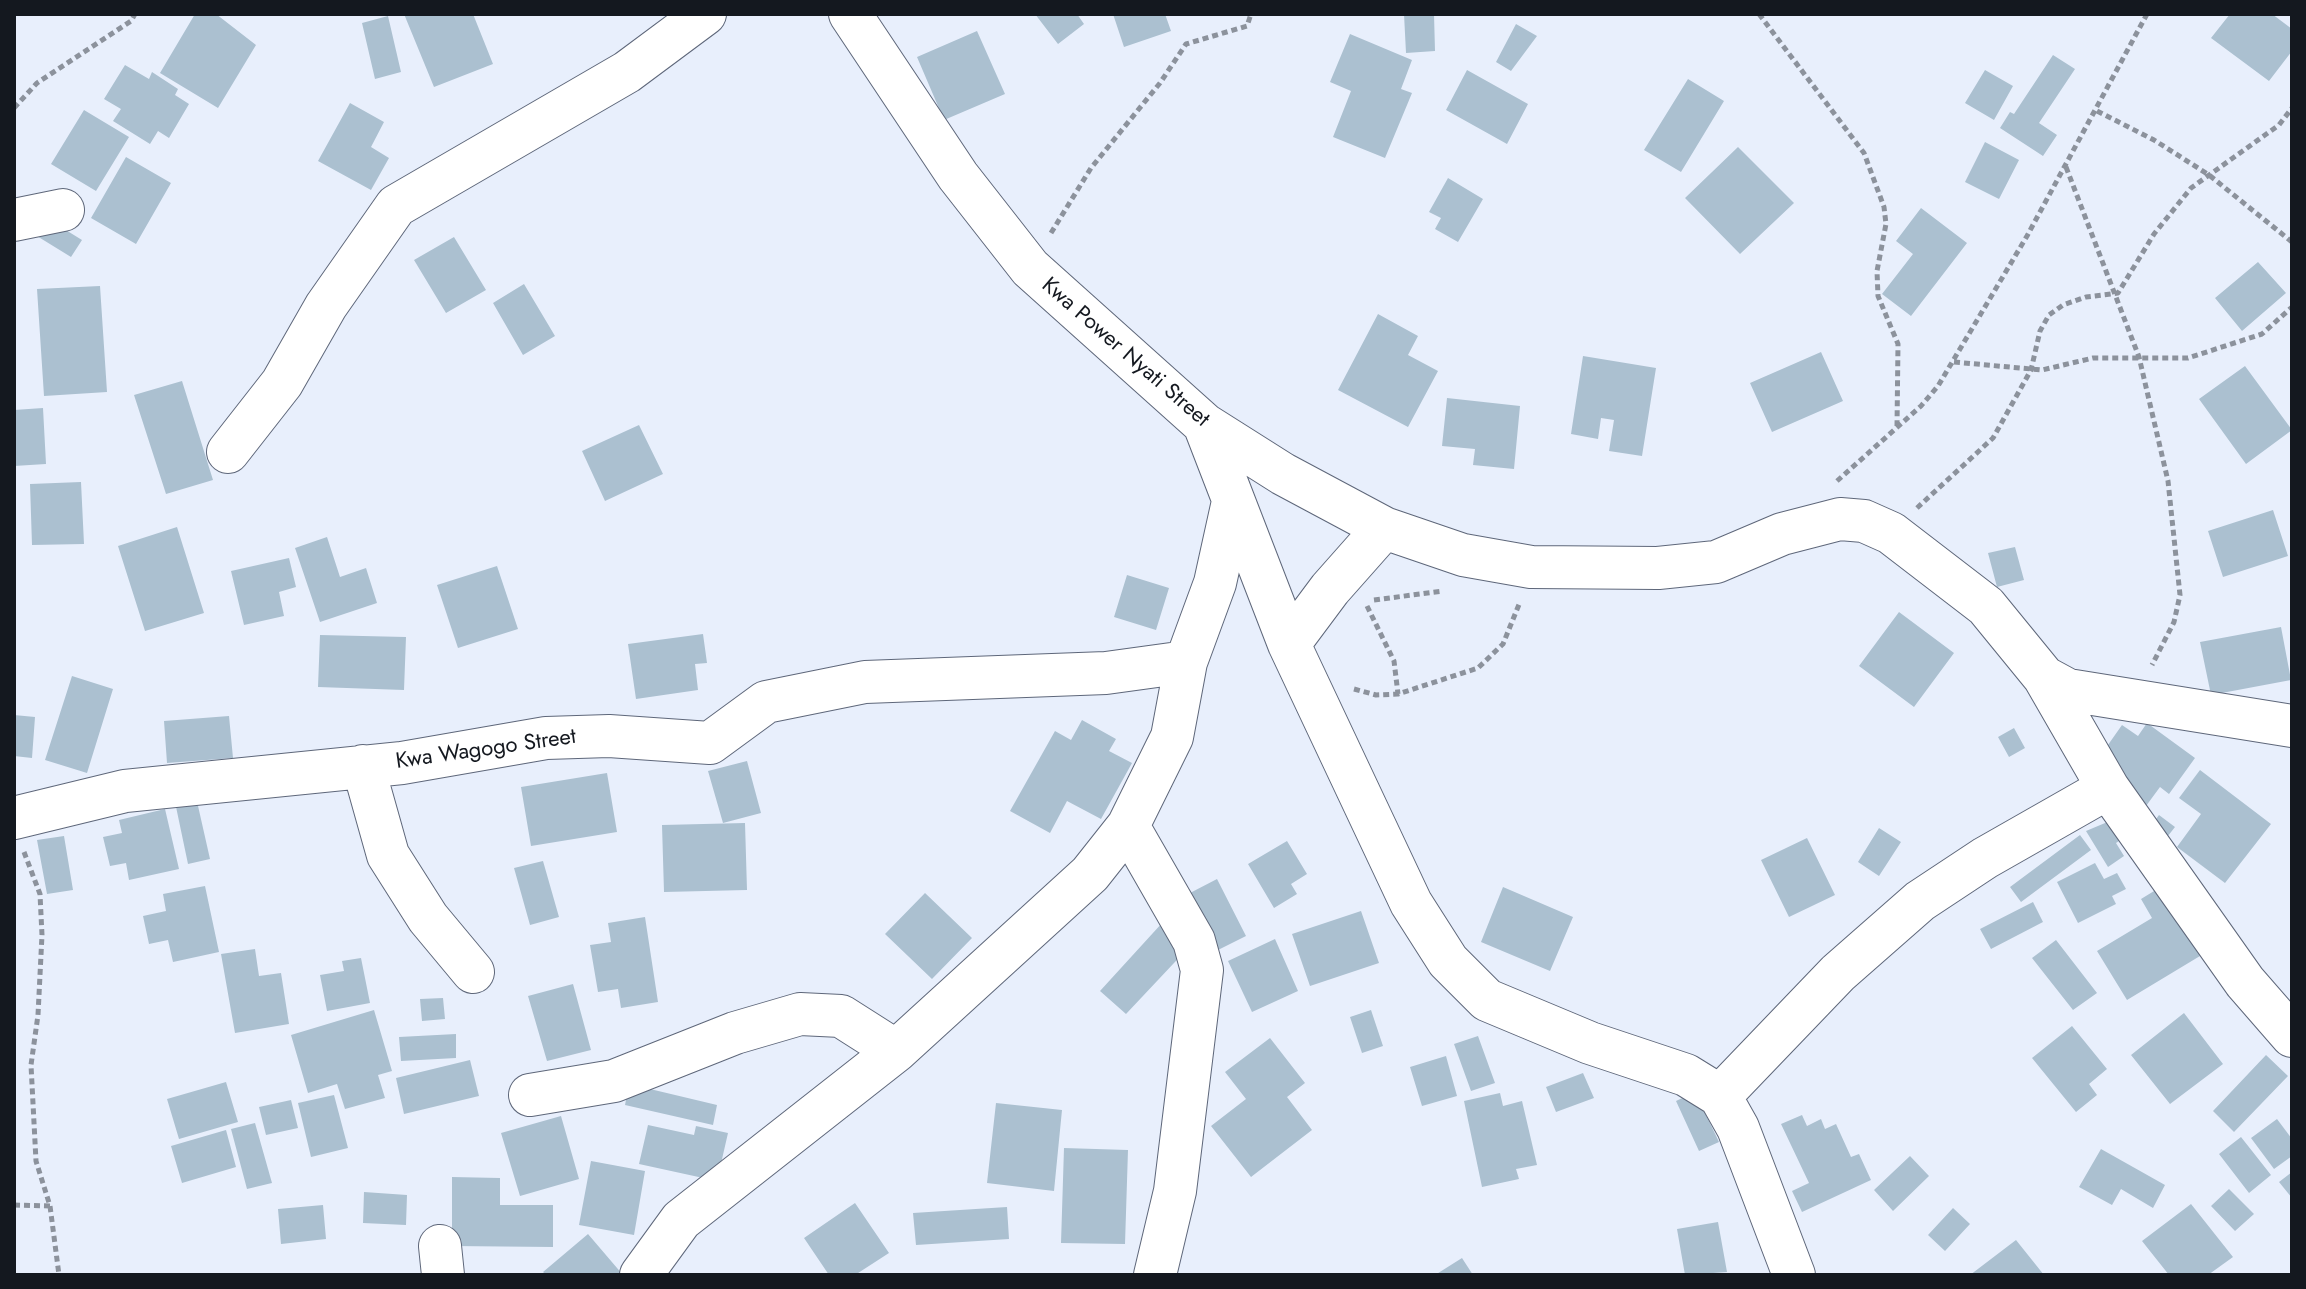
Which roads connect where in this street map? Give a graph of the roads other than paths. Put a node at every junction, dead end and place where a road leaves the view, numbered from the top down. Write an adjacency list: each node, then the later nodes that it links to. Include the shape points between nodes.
1 (705, 14): 6 (street, via 627,72 396,206 326,306 282,383)
2 (850, 14): 5 (street, Kwa Power Nyati Street, via 958,176 1030,268)
3 (63, 210): 4 (street)
4 (14, 220)
5 (1204, 424): 7 (street); 8 (street, Kwa Power Nyati Street)
6 (228, 452)
7 (1232, 506): 9 (street); 10 (street, via 1215,583)
8 (1384, 528): 9 (street); 11 (street, Kwa Power Nyati Street, via 1463,555 1531,567 1658,568 1716,562 1782,534 1840,519 1864,521 1891,533 1986,606)
9 (1296, 643): 21 (street, via 1411,903 1448,961 1487,1000 1686,1075)
10 (1186, 662): 13 (street, Kwa Wagogo Street, via 1106,673 865,682 766,702 710,743 546,738); 15 (street, via 1172,737)
11 (2044, 677): 12 (street, Kwa Power Nyati Street, via 2068,690); 14 (street)
12 (2292, 726)
13 (363, 766): 16 (street, Kwa Wagogo Street, via 125,791); 17 (street, via 388,855 428,918)
14 (2108, 788): 18 (street, via 2245,982); 21 (street, via 1920,901 1838,973)
15 (1128, 826): 19 (street, via 1090,874); 23 (street, via 1194,941 1202,970 1175,1191)
16 (17, 828)
17 (473, 972)
18 (2292, 1036)
19 (896, 1051): 20 (street, via 841,1016 800,1014 735,1033 614,1081); 22 (street, via 681,1220)
20 (530, 1095)
21 (1720, 1096): 24 (street, via 1738,1128)
22 (641, 1275)
23 (1155, 1275)
24 (1794, 1275)

